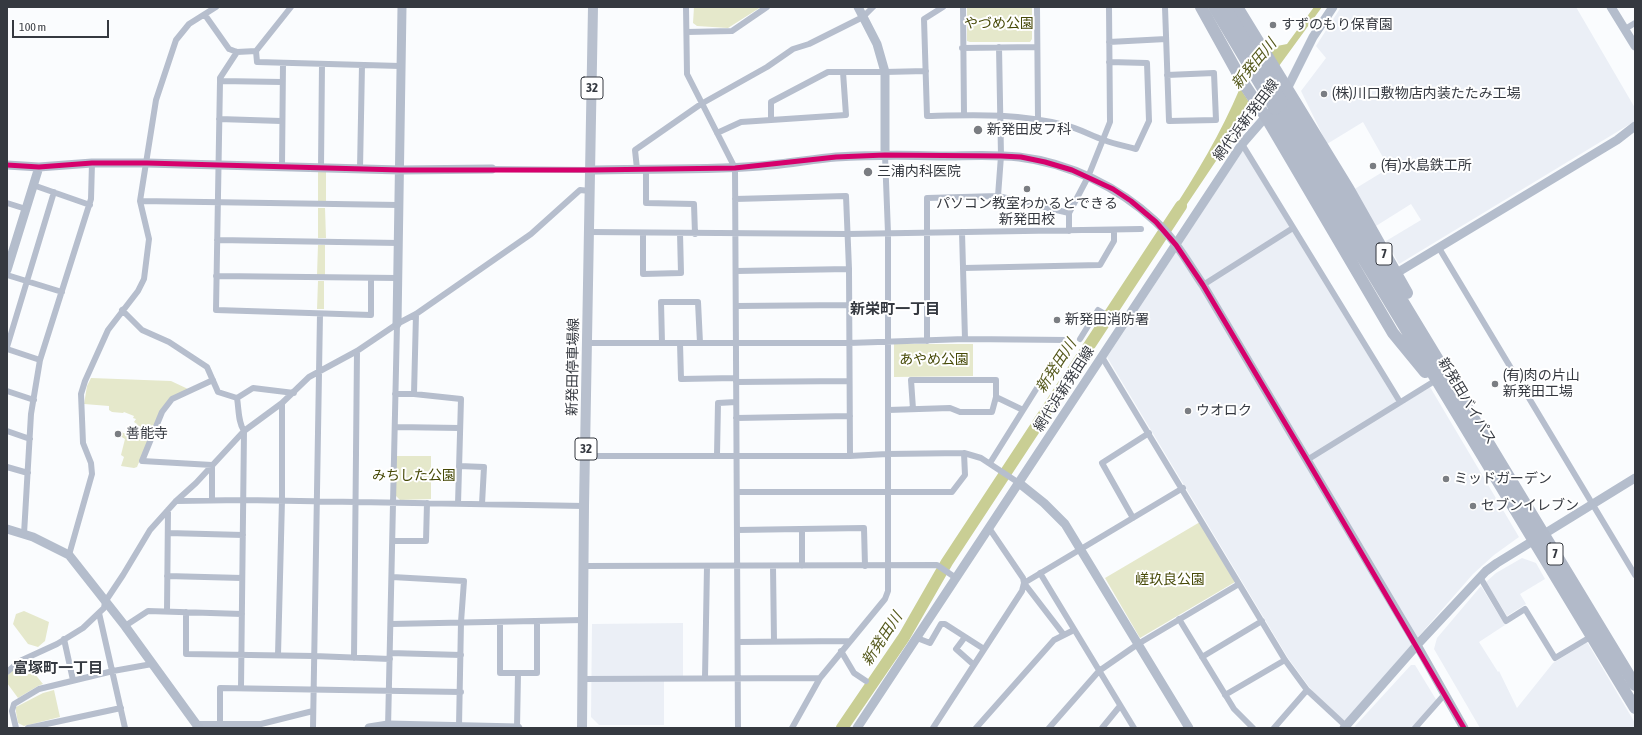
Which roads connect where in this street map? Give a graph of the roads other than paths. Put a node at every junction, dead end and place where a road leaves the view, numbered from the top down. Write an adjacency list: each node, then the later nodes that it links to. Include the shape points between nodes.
1 (216, 7): 20 (street)
2 (290, 7): 31 (street)
3 (402, 7): 37 (street)
4 (593, 7): 71 (main road, 新発田停車場線 / 32)
5 (686, 7): 24 (street)
6 (767, 7): 24 (street, via 732,31)
7 (858, 7): 21 (street)
8 (874, 7): 21 (street)
9 (943, 7): 38 (street, via 924,19)
10 (963, 7): 30 (street)
11 (1037, 7): 29 (street)
12 (1109, 7): 26 (street)
13 (1165, 7): 25 (street)
14 (1201, 7): 46 (highway, 7, via 1257,104)
15 (1214, 7): 46 (highway, 7, bridge)
16 (1225, 7): 46 (highway, 7, bridge)
17 (1237, 7): 44 (highway, 7)
18 (1334, 7): 44 (street, 網代浜新発田線, via 1312,37)
19 (1611, 7): 23 (street)
20 (205, 15): 32 (street, via 229,49); 60 (street, via 188,24 176,40 156,100)
21 (863, 17): 40 (street, via 876,44); 45 (street, via 809,44 793,49 767,67)
22 (1635, 23): 23 (street)
23 (1625, 29): 27 (street)
24 (687, 32): 45 (street, via 687,74)
25 (1166, 39): 26 (street); 41 (street)
26 (1109, 42): 33 (street)
27 (1635, 46)
28 (998, 47): 29 (street); 30 (street); 48 (street)
29 (1037, 47): 50 (street)
30 (962, 48): 47 (street)
31 (256, 51): 32 (street); 34 (street, via 257,62)
32 (237, 52): 42 (street)
33 (1109, 62): 55 (street, via 1110,122); 55 (street, via 1147,63 1149,121 1136,150)
34 (283, 63): 35 (street); 43 (street)
35 (322, 64): 36 (street); 65 (street)
36 (362, 65): 37 (street); 67 (street)
37 (400, 66): 70 (street)
38 (926, 71): 40 (street); 47 (street, via 927,116)
39 (843, 72): 40 (street); 51 (street, via 828,72 771,102); 51 (street, via 846,115)
40 (884, 72): 57 (street)
41 (1167, 75): 41 (street, via 1169,121 1216,120 1214,73)
42 (220, 81): 43 (street); 49 (street)
43 (282, 82): 52 (street)
44 (1288, 89): 46 (street, 網代浜新発田線); 107 (highway, 7, via 1349,190)
45 (701, 104): 54 (street); 69 (street, via 635,150)
46 (1274, 109): 56 (street, 網代浜新発田線); 84 (highway, 新発田バイパス / 7); 140 (highway, 7, via 1393,333)
47 (964, 115): 48 (street)
48 (1000, 115): 50 (street); 58 (street)
49 (219, 119): 52 (street); 62 (street)
50 (1038, 119): 55 (street, via 1065,125)
51 (771, 120): 54 (street, via 741,122)
52 (281, 121): 63 (street)
53 (1635, 126): 102 (street, via 1617,140)
54 (717, 133): 66 (street)
55 (1103, 140): 72 (street)
56 (1242, 144): 86 (street); 101 (street, 網代浜新発田線)
57 (885, 155): 58 (street); 66 (street, via 836,157); 94 (street)
58 (1001, 156): 72 (street, via 1045,162); 76 (street)
59 (92, 163): 60 (street); 64 (street); 81 (street)
60 (147, 163): 62 (street); 78 (street)
61 (7, 165): 64 (street)
62 (218, 166): 63 (street); 80 (street)
63 (282, 166): 65 (street)
64 (39, 167): 73 (street)
65 (321, 167): 67 (street)
66 (735, 168): 69 (street); 77 (street)
67 (360, 169): 70 (street)
68 (492, 169): 70 (street); 71 (street)
69 (641, 169): 71 (street); 96 (street, via 646,204 694,204)
70 (400, 170): 82 (street)
71 (590, 170): 74 (main road, 新発田停車場線 / 32)
72 (1088, 176): 85 (street); 101 (street, via 1131,201 1156,222)
73 (33, 185): 75 (street); 83 (street)
74 (590, 191): 90 (main road, 新発田停車場線 / 32); 119 (street, via 580,190 531,234)
75 (54, 192): 81 (street); 112 (street)
76 (998, 196): 85 (street); 95 (street, via 927,198)
77 (736, 199): 97 (street); 98 (street, via 846,196)
78 (140, 201): 80 (street); 117 (street, via 149,239 144,279 138,291)
79 (7, 203): 83 (street)
80 (218, 203): 82 (street); 99 (street)
81 (90, 205): 114 (street)
82 (399, 205): 100 (street)
83 (26, 209): 105 (street)
84 (1340, 210): 152 (highway, 新発田バイパス / 7); 157 (highway, 新発田バイパス / 7)
85 (1069, 213): 89 (street)
86 (1293, 228): 113 (street); 149 (street)
87 (1140, 229): 88 (street)
88 (1114, 230): 89 (street); 103 (street, via 1114,241 1100,266)
89 (1069, 231): 91 (street)
90 (589, 232): 92 (street); 126 (main road, 新発田停車場線 / 32)
91 (962, 232): 95 (street); 103 (street)
92 (643, 233): 93 (street); 93 (street, via 644,274 681,273)
93 (680, 233): 96 (street)
94 (888, 233): 95 (street); 98 (street); 125 (street)
95 (926, 233): 124 (street)
96 (695, 234): 97 (street)
97 (736, 234): 98 (street); 106 (street)
98 (848, 234): 104 (street)
99 (217, 240): 100 (street); 109 (street)
100 (398, 243): 111 (street)
101 (1176, 245): 113 (street); 121 (street, 網代浜新発田線)
102 (1439, 248): 107 (street); 191 (street)
103 (964, 268): 122 (street)
104 (849, 269): 106 (street); 115 (street)
105 (7, 270)
106 (736, 270): 116 (street)
107 (1395, 274): 157 (highway, 7, via 1452,371)
108 (7, 275): 112 (street)
109 (216, 276): 110 (street); 118 (street, via 216,310)
110 (371, 278): 111 (street); 118 (street, via 372,315)
111 (398, 278): 120 (street)
112 (27, 281): 114 (street); 132 (street)
113 (1203, 285): 170 (street)
114 (62, 292): 135 (street)
115 (849, 305): 116 (street); 128 (street)
116 (736, 306): 131 (street)
117 (122, 310): 137 (street, via 142,330 169,342 207,367); 205 (street, via 108,330 81,394 83,443 91,463 92,474)
118 (320, 314): 136 (street)
119 (416, 314): 120 (street); 144 (street)
120 (397, 324): 133 (street); 143 (street)
121 (1124, 324): 123 (street, via 1098,310); 134 (street, 網代浜新発田線)
122 (965, 339): 124 (street); 154 (street, via 1067,340)
123 (1080, 339)
124 (926, 341): 125 (street)
125 (887, 342): 128 (street); 153 (street)
126 (587, 343): 127 (street); 168 (main road, 新発田停車場線 / 32)
127 (662, 343): 129 (street); 130 (street, via 661,302 698,302)
128 (849, 343): 131 (street); 139 (street)
129 (680, 344): 130 (street); 138 (street, via 681,379)
130 (700, 344): 131 (street)
131 (735, 344): 138 (street)
132 (7, 348): 135 (street)
133 (357, 351): 136 (street); 186 (street)
134 (1102, 357): 162 (street); 177 (street, 網代浜新発田線)
135 (40, 360): 147 (street)
136 (319, 372): 142 (street, via 309,377); 185 (street)
137 (213, 380): 145 (street, via 218,392); 172 (street, via 172,399 162,412 142,461)
138 (736, 380): 139 (street); 148 (street)
139 (849, 380): 155 (street)
140 (1433, 382): 149 (street); 152 (highway, 7)
141 (7, 391): 147 (street)
142 (294, 393): 145 (street, via 253,388); 150 (street)
143 (396, 394): 144 (street); 158 (street)
144 (414, 394): 159 (street, via 461,399)
145 (237, 398): 161 (street, via 239,424)
146 (996, 398): 151 (street, via 992,412 960,412 950,408); 151 (street, via 996,380 911,380); 154 (street)
147 (34, 400): 163 (street)
148 (736, 402): 156 (street); 166 (street, via 718,403)
149 (1400, 402): 170 (street)
150 (282, 403): 161 (street); 183 (street)
151 (913, 409): 153 (street)
152 (1454, 409): 202 (highway, 新発田バイパス / 7)
153 (888, 410): 164 (street)
154 (1024, 410): 171 (street)
155 (850, 416): 156 (street); 169 (street)
156 (736, 418): 167 (street)
157 (1476, 422): 202 (highway, 新発田バイパス / 7)
158 (395, 427): 159 (street); 187 (street)
159 (460, 428): 173 (street)
160 (7, 431): 163 (street)
161 (244, 431): 172 (street); 182 (street)
162 (1149, 433): 178 (street); 194 (street, via 1102,462)
163 (30, 439): 175 (street)
164 (887, 454): 165 (street); 169 (street); 179 (street)
165 (964, 454): 171 (street); 179 (street, via 965,475 952,492)
166 (717, 455): 167 (street); 168 (street)
167 (737, 455): 169 (street); 180 (street)
168 (586, 456): 192 (main road, 新発田停車場線 / 32)
169 (850, 456)
170 (1307, 460): 245 (street)
171 (990, 463): 177 (street)
172 (212, 465): 181 (street); 184 (street)
173 (459, 466): 189 (street); 190 (street, via 484,467)
174 (7, 467): 175 (street)
175 (28, 473): 200 (street)
176 (1635, 478): 191 (street)
177 (1016, 481): 195 (street, 網代浜新発田線); 204 (street, via 1065,524)
178 (1183, 488): 194 (street); 221 (street)
179 (888, 491): 180 (street); 211 (street)
180 (737, 492): 198 (street)
181 (212, 500): 182 (street); 184 (street)
182 (243, 500): 183 (street); 201 (street)
183 (282, 500): 185 (street); 249 (street)
184 (176, 501): 193 (street)
185 (317, 501): 186 (street); 251 (street)
186 (356, 502): 187 (street); 253 (street)
187 (393, 503): 188 (street); 203 (street)
188 (427, 503): 189 (street); 203 (street, via 426,541)
189 (458, 504): 190 (street)
190 (482, 504): 192 (street)
191 (1592, 504): 202 (street); 214 (street)
192 (584, 506): 206 (main road, 新発田停車場線 / 32)
193 (168, 510): 199 (street); 222 (street, via 150,530)
194 (1133, 518): 204 (street)
195 (989, 528): 216 (street, 網代浜新発田線); 220 (street)
196 (7, 529): 200 (street)
197 (802, 529): 198 (street); 209 (street); 210 (street, via 864,528)
198 (737, 530): 212 (street)
199 (168, 533): 201 (street); 215 (street)
200 (24, 534): 205 (street)
201 (243, 535): 219 (street)
202 (1539, 537): 218 (street, via 1497,563); 238 (highway, 新発田バイパス / 7); 268 (highway, 新発田バイパス / 7)
203 (393, 541): 217 (street)
204 (1081, 549): 213 (street); 244 (street)
205 (69, 555): 222 (street)
206 (584, 566): 207 (street); 228 (main road, 新発田停車場線 / 32)
207 (707, 566): 212 (street); 263 (street)
208 (773, 566): 209 (street); 212 (street); 241 (street)
209 (802, 566): 210 (street)
210 (865, 566): 211 (street)
211 (888, 566): 216 (street, via 937,566); 242 (street, via 888,591 885,599)
212 (737, 567): 243 (street)
213 (1040, 573): 220 (street); 235 (street)
214 (1635, 575)
215 (167, 576): 219 (street); 223 (street)
216 (952, 576): 239 (street, 網代浜新発田線)
217 (392, 577): 231 (street, via 464,581); 233 (street)
218 (1480, 577): 238 (street, via 1506,622 1525,609 1555,658); 245 (street)
219 (242, 578): 226 (street)
220 (1024, 583): 236 (street); 246 (street, via 1022,591)
221 (1239, 584): 227 (street); 230 (street)
222 (105, 602): 225 (street); 234 (street)
223 (167, 611): 224 (street); 234 (street, via 148,611)
224 (186, 612): 226 (street); 248 (street, via 186,654)
225 (99, 613): 240 (street, via 83,628); 258 (street)
226 (242, 614): 248 (street)
227 (1179, 619): 244 (street); 254 (street)
228 (583, 620): 229 (street); 265 (main road, 新発田停車場線 / 32)
229 (537, 621): 232 (street); 261 (street, via 537,673)
230 (1262, 621): 254 (street); 255 (street)
231 (461, 622): 232 (street); 233 (street); 250 (street)
232 (500, 622): 261 (street, via 500,672)
233 (391, 624): 252 (street)
234 (125, 626): 256 (street)
235 (1074, 630): 236 (street); 259 (street)
236 (1064, 635): 296 (street, via 1054,640)
237 (965, 636): 239 (street, via 942,624 930,642); 246 (street); 257 (street, via 956,649)
238 (1592, 636): 278 (highway, 新発田バイパス / 7)
239 (918, 638): 294 (street, 網代浜新発田線)
240 (64, 639): 260 (street, via 20,661); 266 (street)
241 (774, 641): 242 (street); 243 (street)
242 (850, 641): 247 (street)
243 (738, 642): 262 (street)
244 (1138, 644): 259 (street); 300 (street)
245 (1417, 645): 274 (street); 284 (street)
246 (984, 649): 257 (street)
247 (842, 651): 264 (street); 267 (street, via 854,673)
248 (241, 655): 249 (street); 269 (street)
249 (278, 655): 251 (street)
250 (461, 655): 252 (street); 273 (street)
251 (314, 656): 253 (street); 270 (street)
252 (390, 656): 253 (street); 272 (street)
253 (354, 658)
254 (1202, 658): 275 (street)
255 (1285, 660): 271 (street); 275 (street)
256 (152, 664): 258 (street); 281 (street)
257 (974, 665): 295 (street)
258 (113, 671): 266 (street); 277 (street)
259 (1099, 671): 276 (street); 297 (street)
260 (7, 672)
261 (518, 673): 290 (street)
262 (739, 677): 263 (street); 264 (street); 292 (street)
263 (705, 678): 265 (street)
264 (820, 678): 293 (street)
265 (583, 679): 291 (main road, 新発田停車場線 / 32)
266 (73, 680): 285 (street, via 39,689 14,704 12,711)
267 (866, 682)
268 (1635, 685)
269 (241, 688): 270 (street); 280 (street, via 220,688)
270 (314, 690): 272 (street); 279 (street)
271 (1307, 690): 284 (street); 302 (street)
272 (390, 691): 273 (street); 283 (street)
273 (461, 692): 282 (street)
274 (1445, 694): 303 (street); 304 (street)
275 (1225, 695): 301 (street, via 1234,709)
276 (1120, 706): 298 (street); 299 (street)
277 (121, 708): 286 (street); 287 (street)
278 (1635, 708)
279 (313, 711): 280 (street, via 261,724); 288 (street)
280 (220, 724): 281 (street)
281 (197, 726)
282 (459, 726): 283 (street); 290 (street)
283 (388, 727): 289 (street)
284 (1346, 727)
285 (16, 728)
286 (28, 728)
287 (125, 728)
288 (313, 728)
289 (368, 728)
290 (517, 728)
291 (582, 728)
292 (738, 728)
293 (792, 728)
294 (858, 728)
295 (933, 728)
296 (976, 728)
297 (1049, 728)
298 (1102, 728)
299 (1134, 728)
300 (1189, 728)
301 (1253, 728)
302 (1274, 728)
303 (1415, 728)
304 (1464, 728)

